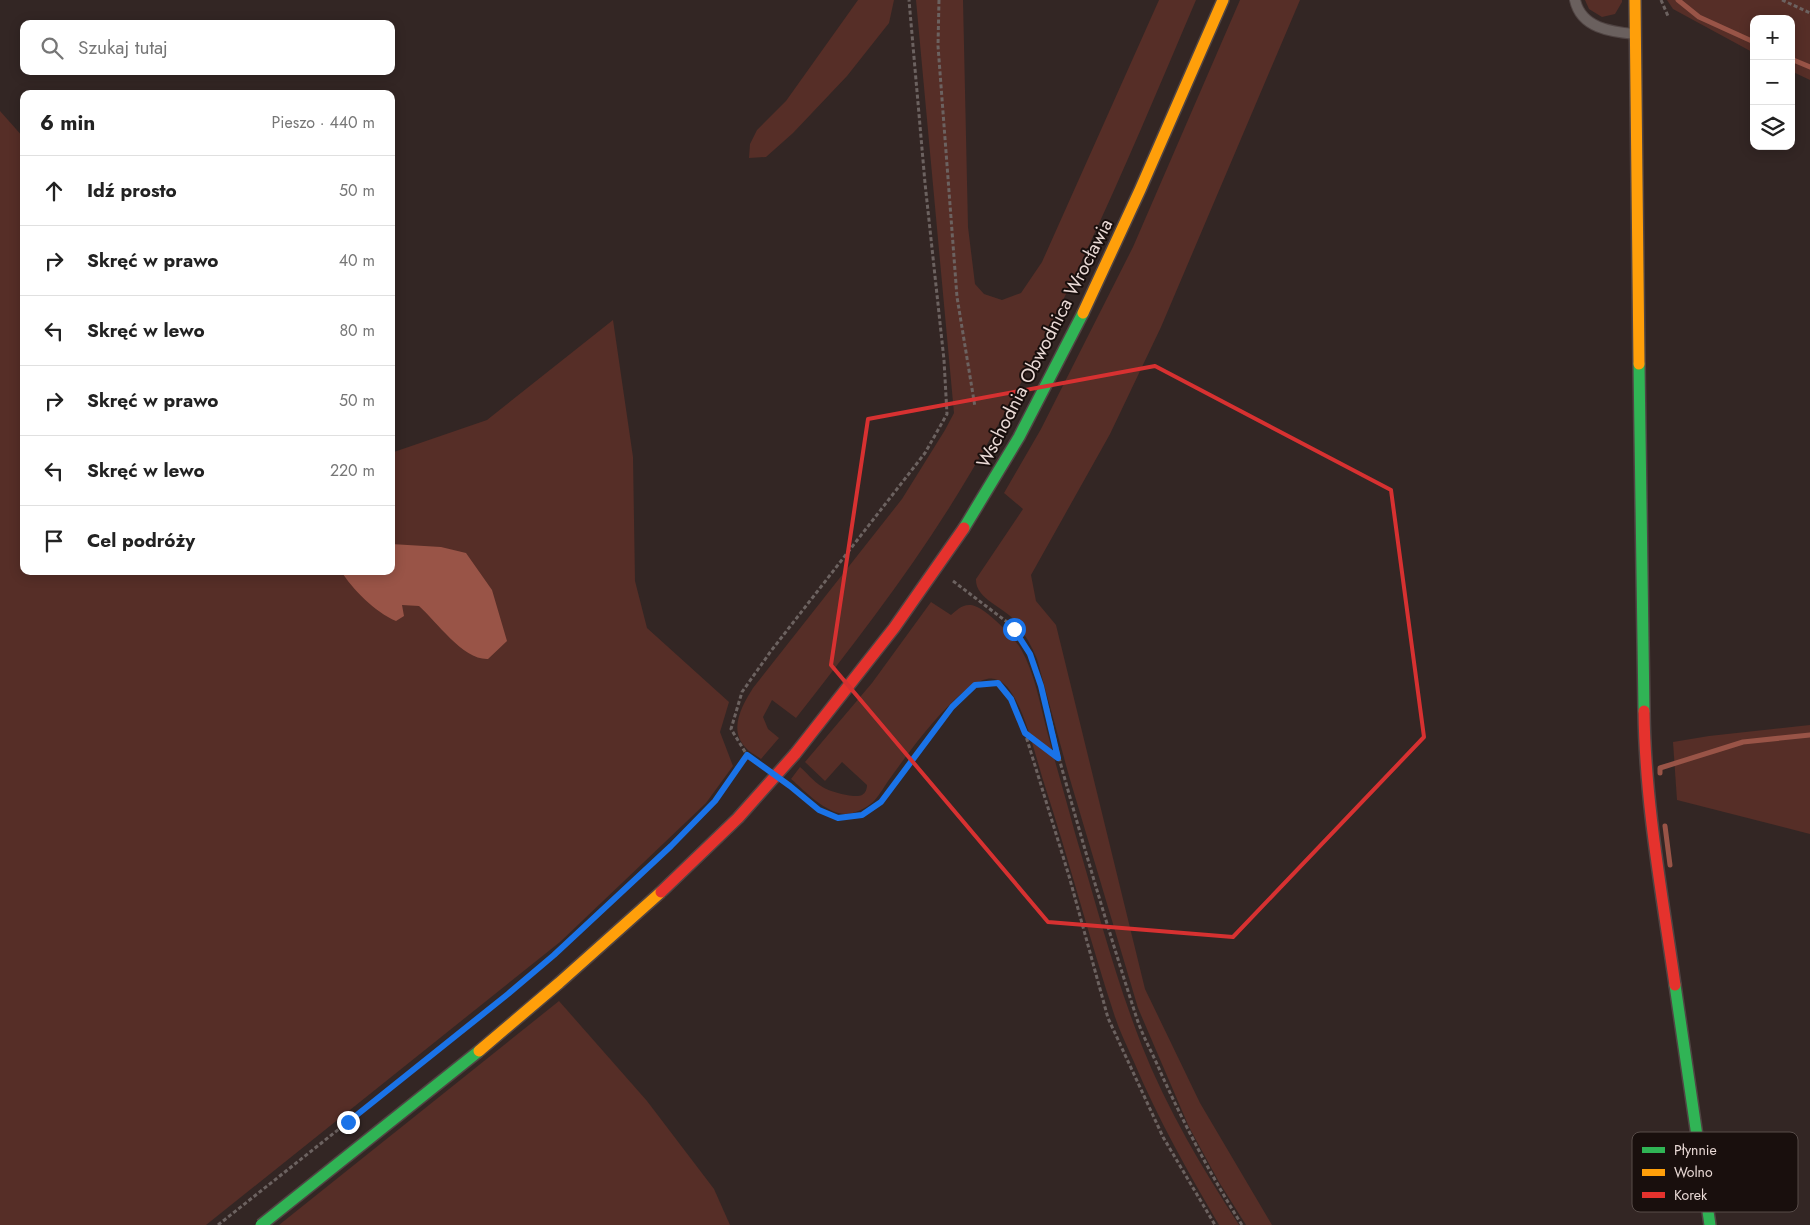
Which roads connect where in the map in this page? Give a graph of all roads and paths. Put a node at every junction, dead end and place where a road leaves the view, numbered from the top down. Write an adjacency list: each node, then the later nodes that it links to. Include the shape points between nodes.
1 (909, 0): 14 (path, via 947,414 925,453 742,692 731,729)
2 (938, 0): 11 (path, via 938,46 958,297)
3 (1223, 0): 12 (main road, Wschodnia Obwodnica Wrocławia, via 1099,280 1030,416 983,498)
4 (1575, 0): 10 (lane, via 1583,16 1593,24 1602,29)
5 (1635, 0): 10 (main road)
6 (1661, 0): 9 (path)
7 (1782, 0): 8 (path)
8 (1810, 13)
9 (1668, 16)
10 (1636, 34): 18 (main road, via 1644,737 1654,843)
11 (975, 407)
12 (936, 568): 15 (path, via 1014,629 1030,654 1041,686); 21 (main road, Wschodnia Obwodnica Wrocławia, bridge, via 884,642 795,754 731,825 654,900 523,1016)
13 (1025, 733): 15 (path); 17 (path, via 1011,699 998,683 975,685 952,707 881,802 862,815 838,818 819,810); 22 (path, via 1108,1018 1163,1137)
14 (747, 755): 16 (path); 20 (path, via 709,807 554,955)
15 (1058, 758): 23 (path, via 1138,1022 1182,1120)
16 (761, 765)
17 (790, 786)
18 (1696, 1132)
19 (1708, 1212): 24 (main road)
20 (218, 1225)
21 (261, 1225)
22 (1215, 1225)
23 (1242, 1225)
24 (1710, 1225)

